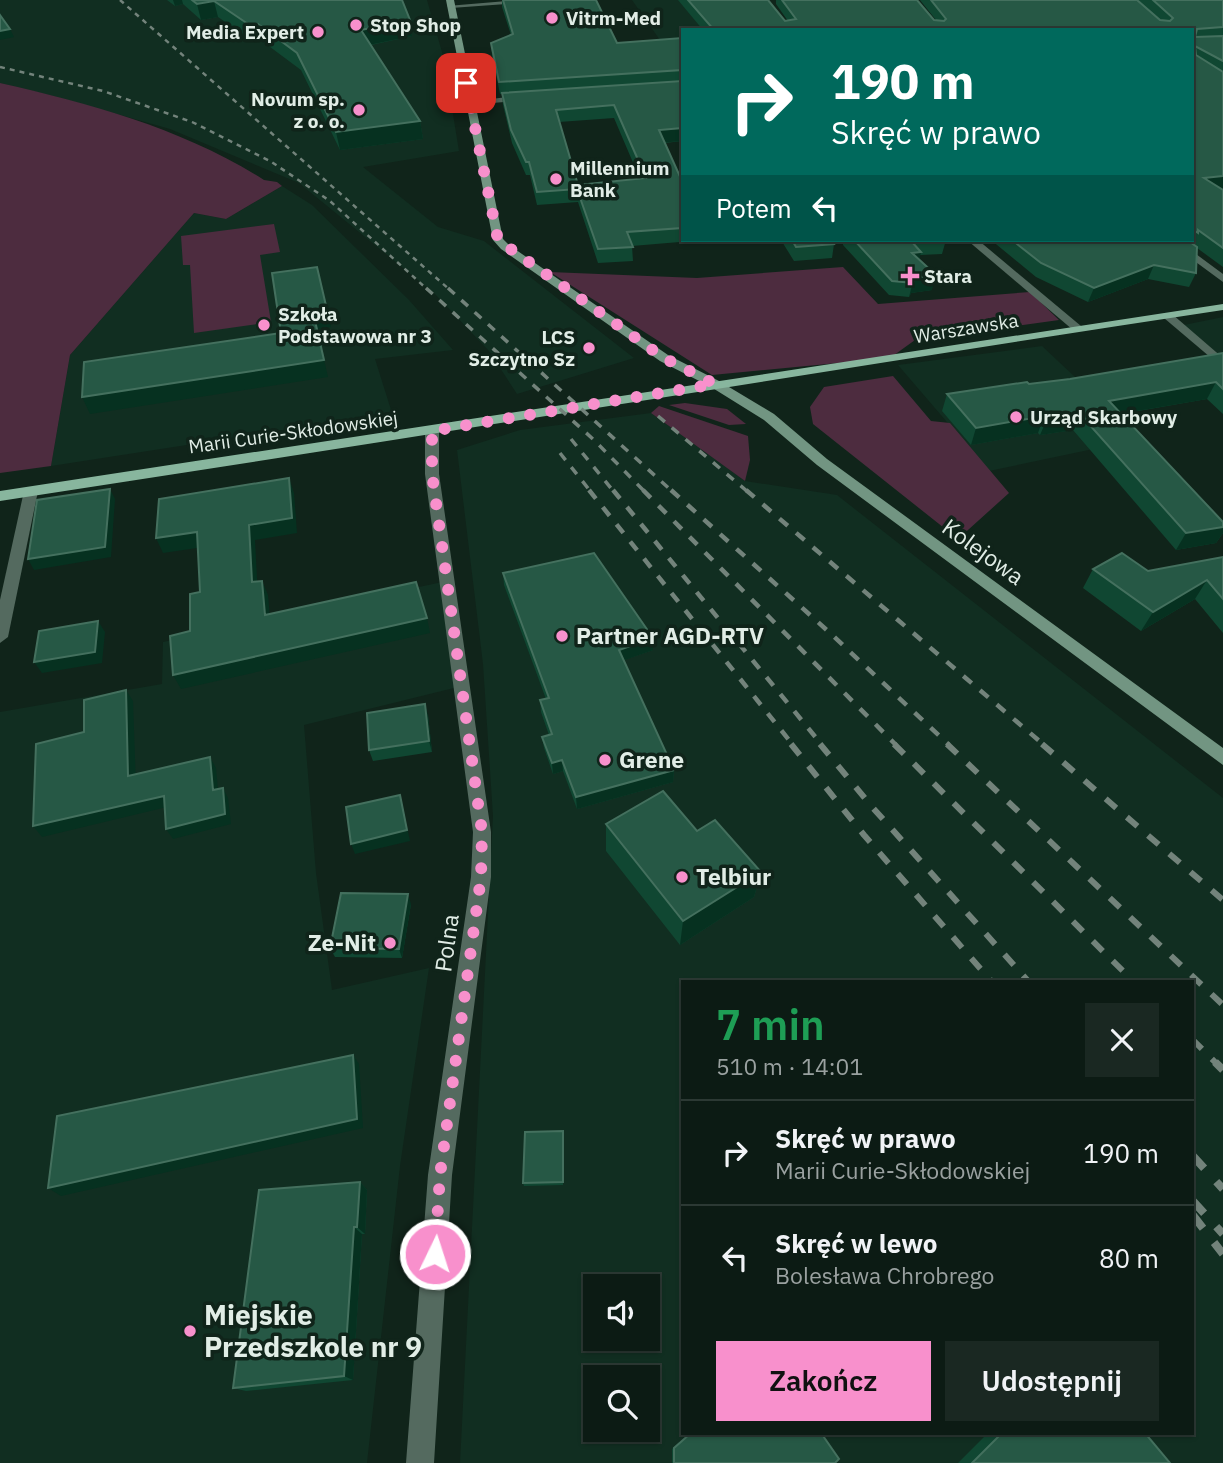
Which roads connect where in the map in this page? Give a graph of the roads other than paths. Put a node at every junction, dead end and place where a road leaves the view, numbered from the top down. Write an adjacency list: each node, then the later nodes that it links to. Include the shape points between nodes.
1 (556, 0): 2 (street)
2 (450, 3): 4 (street, Kolejowa)
3 (539, 97): 4 (street)
4 (469, 102): 12 (street, Kolejowa, via 498,240 664,358)
5 (974, 242): 10 (street)
6 (1174, 242): 7 (street)
7 (1223, 279)
8 (1223, 307): 9 (main road, Warszawska)
9 (1168, 316): 10 (main road, Warszawska); 11 (street)
10 (1077, 328): 12 (main road, Warszawska)
11 (1223, 364)
12 (715, 384): 13 (main road, Marii Curie-Skłodowskiej); 17 (street, Kolejowa, via 769,417 822,462)
13 (432, 431): 14 (main road, Marii Curie-Skłodowskiej); 18 (street, Polna, via 432,474 482,832 481,877 440,1175)
14 (31, 491): 15 (main road, Marii Curie-Skłodowskiej); 16 (street)
15 (0, 496)
16 (0, 637)
17 (1223, 758)
18 (420, 1463)

